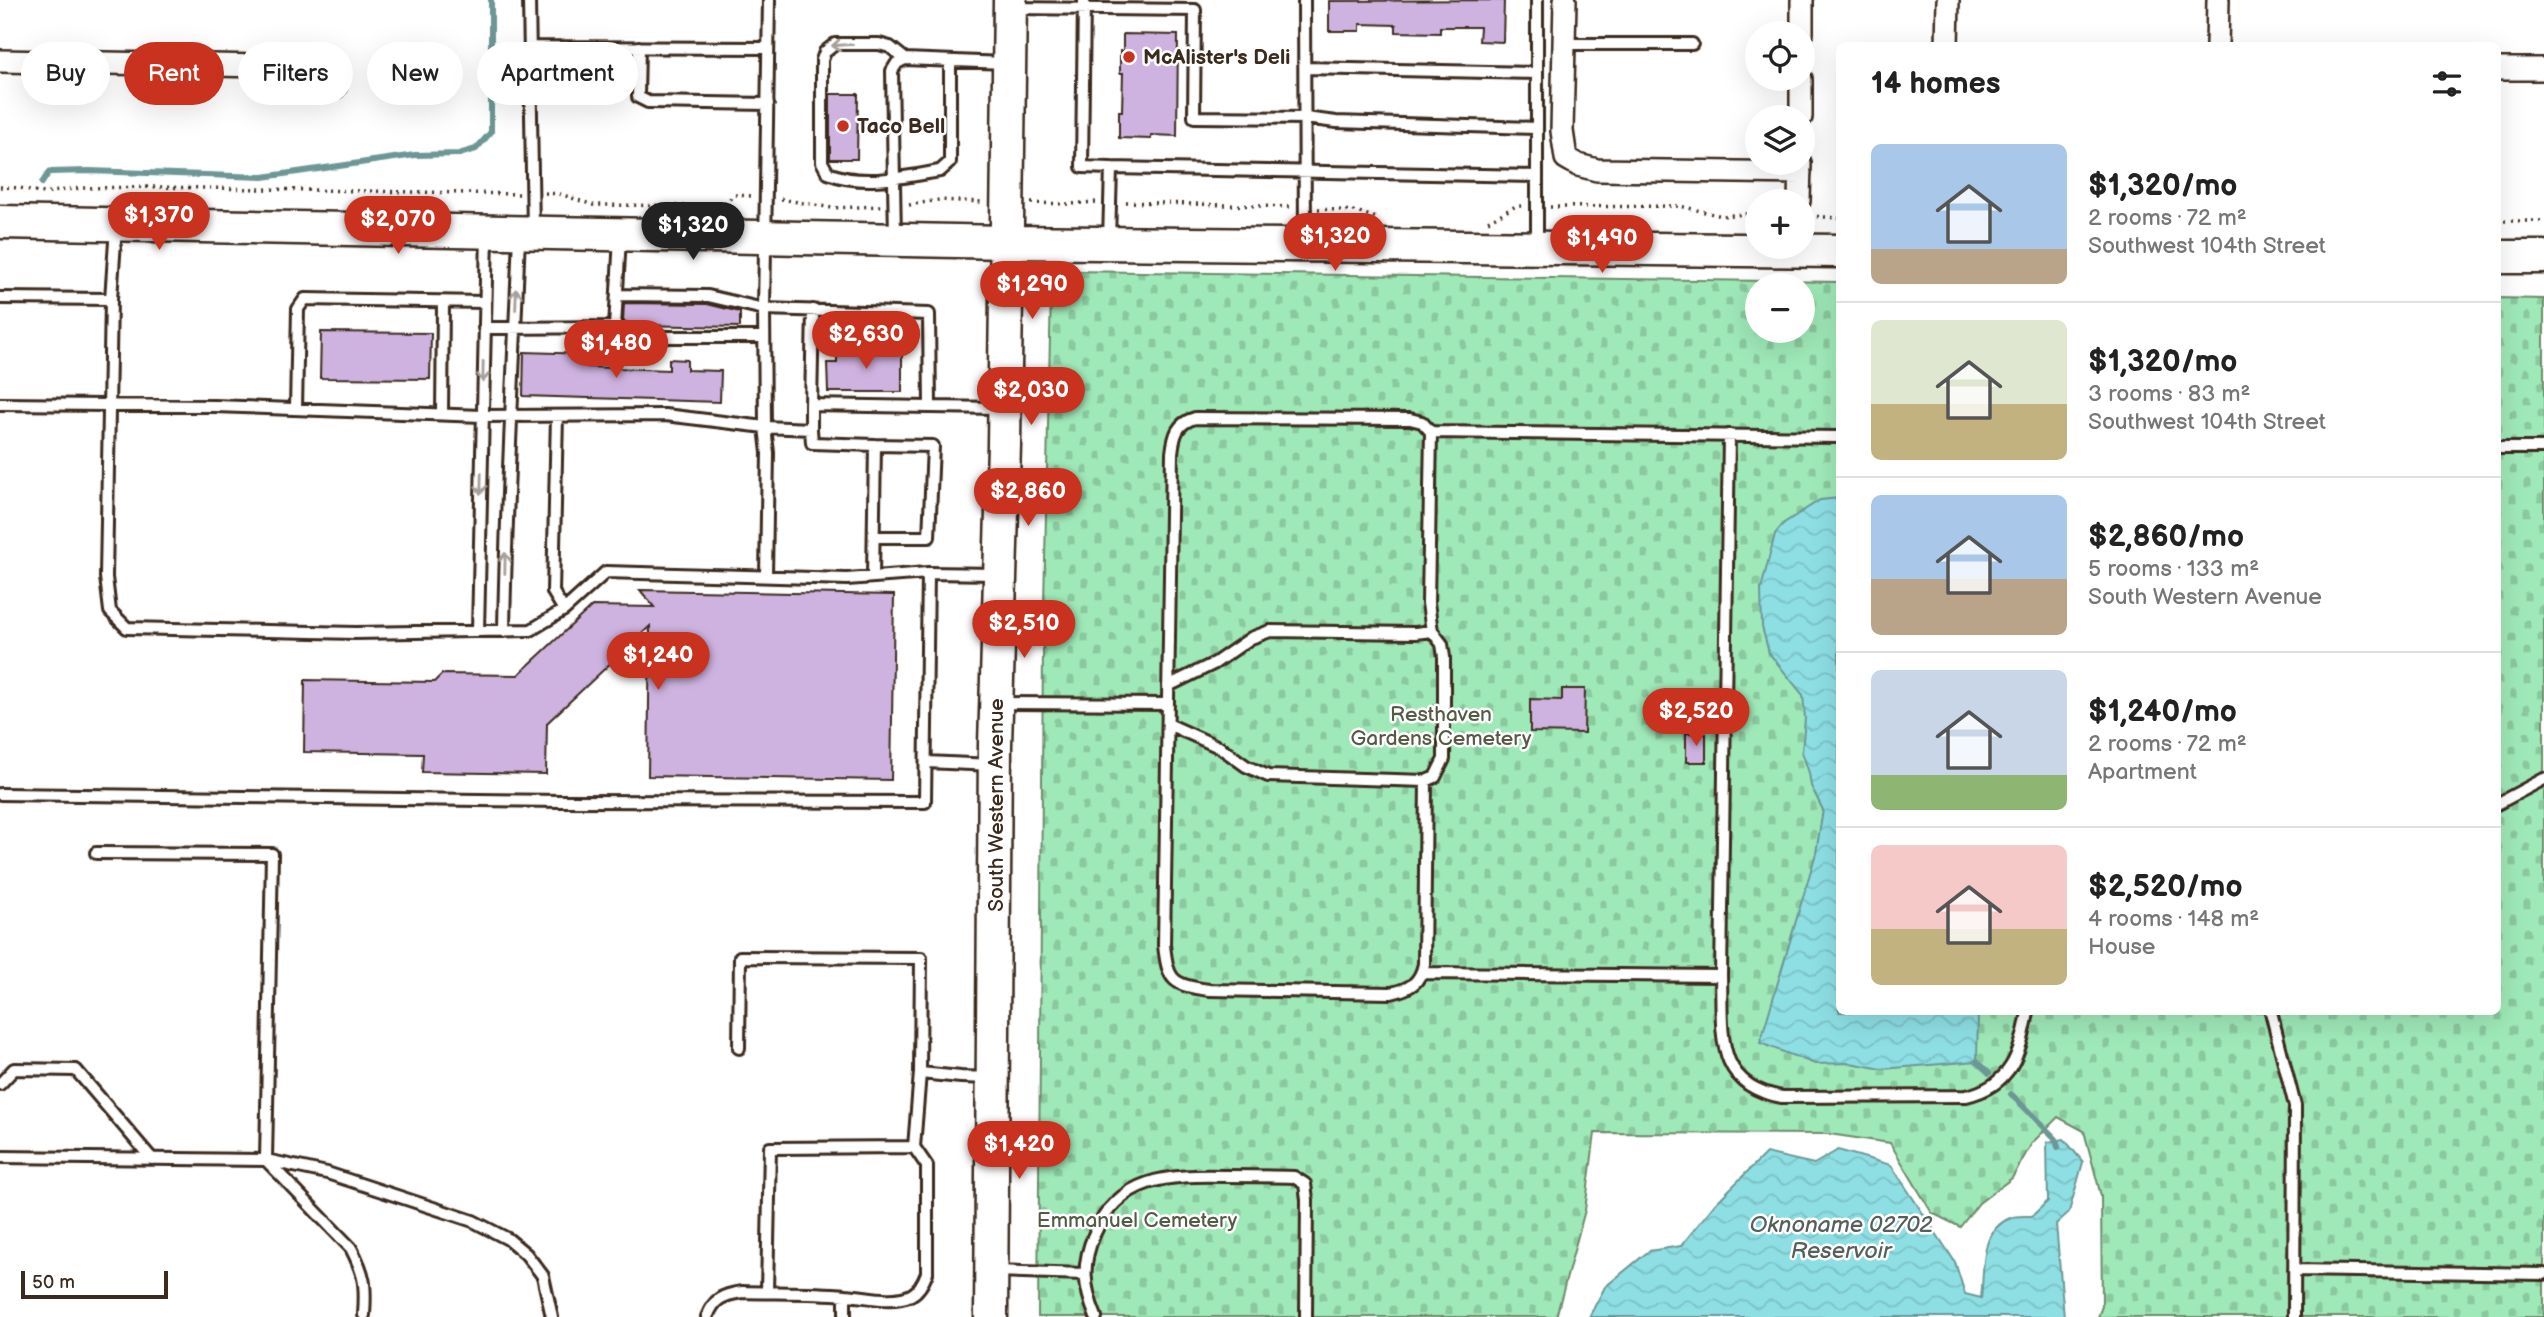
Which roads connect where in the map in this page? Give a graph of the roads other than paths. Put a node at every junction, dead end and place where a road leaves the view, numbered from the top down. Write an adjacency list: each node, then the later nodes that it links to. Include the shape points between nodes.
1 (529, 0): 12 (lane)
2 (769, 0): 18 (lane)
3 (1304, 0): 24 (lane)
4 (1537, 0): 27 (lane)
5 (1565, 0): 15 (street)
6 (1802, 0): 11 (street)
7 (1948, 0): 13 (street)
8 (2218, 0): 14 (street)
9 (1010, 4): 10 (lane); 22 (main road, South Western Avenue)
10 (1084, 5): 30 (lane, via 1195,10 1194,117); 32 (lane, via 1082,167)
11 (1802, 21)
12 (529, 42)
13 (1947, 42)
14 (2217, 42)
15 (1564, 44): 16 (lane); 33 (street, via 1562,131 1566,158 1597,170)
16 (1692, 44)
17 (639, 47): 18 (lane); 28 (lane, via 638,97 648,102)
18 (768, 48): 28 (lane)
19 (905, 59): 21 (lane); 36 (lane, via 892,71); 36 (lane, one-way to 36, via 879,44 835,44 822,60 824,169 843,178)
20 (0, 61): 23 (street)
21 (950, 61): 22 (lane); 36 (lane, via 950,162 940,171)
22 (1009, 63): 44 (main road, South Western Avenue)
23 (238, 65)
24 (1305, 68): 27 (lane); 30 (lane)
25 (2501, 69): 26 (street)
26 (2544, 69)
27 (1537, 73): 31 (lane)
28 (768, 104): 42 (lane)
29 (528, 105): 40 (lane)
30 (1305, 118): 31 (lane); 34 (lane)
31 (1537, 128): 35 (lane)
32 (1111, 168): 34 (lane); 45 (lane)
33 (1745, 169)
34 (1306, 173): 35 (lane); 46 (lane)
35 (1537, 176): 47 (lane)
36 (894, 179): 43 (lane)
37 (0, 222): 38 (main road)
38 (116, 225): 39 (main road); 55 (lane)
39 (487, 232): 40 (main road); 57 (lane)
40 (526, 233): 41 (main road); 62 (lane, one-way to 40)
41 (621, 234): 42 (main road); 53 (lane)
42 (766, 237): 43 (main road); 58 (lane)
43 (895, 240): 44 (main road)
44 (1007, 242): 45 (main road); 68 (main road, South Western Avenue)
45 (1109, 243): 46 (main road)
46 (1305, 246): 47 (main road)
47 (1537, 249): 48 (main road)
48 (1745, 249)
49 (1815, 250): 50 (main road)
50 (1836, 251)
51 (2501, 257): 52 (main road)
52 (2544, 257)
53 (617, 295): 58 (lane, via 708,296); 60 (lane)
54 (0, 298): 55 (lane)
55 (111, 299): 66 (lane)
56 (443, 302): 57 (lane); 69 (lane, via 305,299 298,309); 70 (lane)
57 (485, 302): 61 (lane)
58 (764, 309): 59 (lane); 63 (lane)
59 (813, 310): 65 (lane); 67 (lane, via 929,314)
60 (615, 327): 62 (lane); 63 (lane, via 647,337)
61 (484, 328): 62 (lane); 72 (lane, one-way to 72)
62 (515, 328): 73 (lane)
63 (764, 337): 74 (lane)
64 (0, 404): 66 (lane)
65 (811, 405): 67 (lane); 75 (lane)
66 (109, 406): 69 (lane); 88 (lane, via 106,577 110,611 127,628)
67 (930, 407): 68 (lane)
68 (1005, 408): 84 (main road, South Western Avenue)
69 (296, 409): 70 (lane)
70 (442, 414): 72 (lane)
71 (557, 415): 73 (lane); 74 (lane, via 665,415); 87 (lane, via 553,592)
72 (482, 416): 73 (lane); 88 (lane, one-way to 88)
73 (512, 416): 89 (lane, one-way to 73)
74 (765, 427): 75 (lane); 85 (lane)
75 (811, 429): 79 (lane, via 812,443)
76 (1431, 432): 77 (lane); 90 (lane, via 1428,603); 91 (lane, via 1422,422 1410,419 1206,417 1179,426 1172,453)
77 (1729, 435): 78 (lane); 103 (lane)
78 (1836, 438)
79 (875, 445): 82 (lane); 82 (lane, via 933,446 929,537)
80 (2501, 447): 81 (lane)
81 (2544, 448)
82 (874, 537): 86 (lane)
83 (928, 573): 84 (lane); 86 (lane); 95 (lane)
84 (1000, 574): 92 (main road, South Western Avenue)
85 (766, 576): 86 (lane); 87 (lane, via 606,572)
86 (873, 577)
87 (564, 610): 89 (lane, via 531,631)
88 (478, 631): 89 (lane)
89 (503, 631)
90 (1432, 631): 91 (lane, via 1270,631); 98 (lane, via 1442,644 1444,657 1444,759 1435,777)
91 (1168, 686): 93 (lane)
92 (996, 704): 93 (lane); 96 (main road, South Western Avenue)
93 (1168, 704): 94 (lane)
94 (1168, 724): 98 (lane, via 1268,776); 102 (lane, via 1164,945 1168,973 1174,981 1209,990 1391,993 1411,987)
95 (926, 762): 96 (lane); 99 (lane, via 925,802)
96 (995, 765): 108 (main road, South Western Avenue)
97 (2544, 779): 100 (lane)
98 (1426, 781): 102 (lane)
99 (0, 794)
100 (2501, 802)
101 (96, 853): 113 (lane, via 272,854)
102 (1422, 973): 103 (lane)
103 (1721, 976): 104 (lane, via 1725,1050 1734,1070 1753,1090 1782,1097 1949,1097 1991,1089 2018,1051)
104 (2027, 1015)
105 (2272, 1015): 114 (lane, via 2295,1106)
106 (739, 1048): 107 (lane, via 740,957 921,958)
107 (920, 1073): 108 (lane); 110 (lane)
108 (994, 1078): 115 (main road, South Western Avenue)
109 (0, 1084): 112 (lane, via 14,1069 76,1070)
110 (914, 1147): 118 (lane, via 770,1148); 119 (lane, via 927,1166 924,1282 912,1295 895,1298)
111 (0, 1157): 112 (lane)
112 (152, 1159): 113 (lane)
113 (265, 1160): 120 (lane, via 351,1248 366,1286); 121 (lane, via 359,1182 473,1221 508,1238 543,1276)
114 (2294, 1270): 117 (lane); 127 (lane)
115 (992, 1271): 116 (lane); 124 (main road, South Western Avenue)
116 (1084, 1274): 125 (lane); 126 (lane, via 1089,1247 1105,1214 1134,1188 1180,1175 1294,1177 1307,1190)
117 (2544, 1274)
118 (767, 1292): 119 (lane); 122 (lane, via 741,1292 716,1299)
119 (845, 1295): 123 (lane)
120 (364, 1316)
121 (552, 1317)
122 (707, 1317)
123 (845, 1317)
124 (991, 1317)
125 (1096, 1317)
126 (1306, 1317)
127 (2294, 1317)

